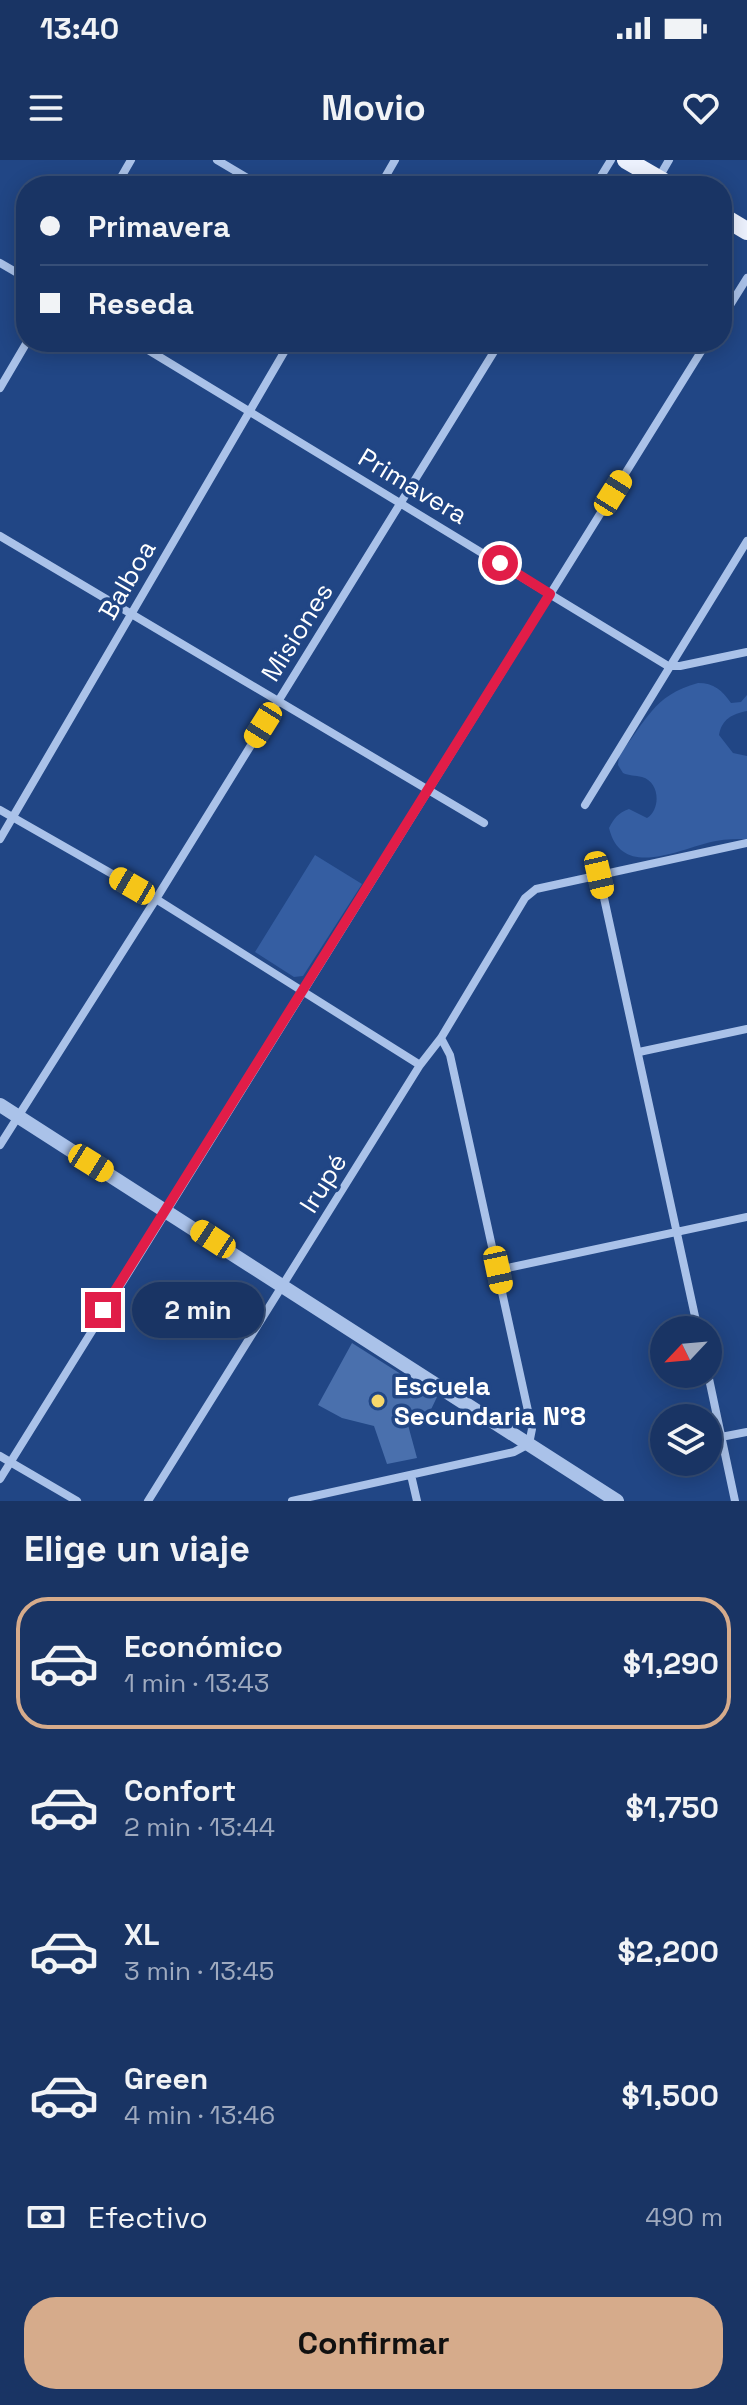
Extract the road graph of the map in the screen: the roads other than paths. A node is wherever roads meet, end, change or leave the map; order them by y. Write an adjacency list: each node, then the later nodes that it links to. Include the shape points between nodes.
1 (217, 160): 3 (street)
2 (626, 160): 4 (main road)
3 (244, 176)
4 (654, 176)
5 (747, 278): 6 (street)
6 (732, 302)
7 (21, 352): 12 (street)
8 (152, 352): 13 (street, Primavera)
9 (284, 352): 13 (street, Balboa)
10 (494, 352): 14 (street, Misiones)
11 (701, 352): 17 (street)
12 (0, 388)
13 (250, 411): 14 (street, Primavera); 18 (street, Balboa)
14 (402, 502): 17 (street, Primavera); 21 (street, Misiones)
15 (0, 536): 18 (street)
16 (747, 541): 20 (street)
17 (550, 594): 20 (street, Primavera); 22 (street)
18 (131, 613): 21 (street); 25 (street, Balboa)
19 (747, 652): 20 (street)
20 (668, 666): 23 (street)
21 (278, 700): 22 (street); 30 (street, Misiones)
22 (427, 789): 26 (street); 31 (street)
23 (585, 805)
24 (0, 810): 25 (street)
25 (13, 817): 27 (street, Balboa); 30 (street)
26 (484, 823)
27 (0, 839)
28 (747, 843): 29 (street)
29 (599, 875): 33 (street, Irupé, via 536,889 518,907); 34 (street)
30 (156, 899): 31 (street); 37 (street, Misiones)
31 (302, 991): 35 (street); 39 (street)
32 (747, 1029): 34 (street)
33 (441, 1038): 35 (street, Irupé); 42 (street, via 450,1055)
34 (639, 1052): 41 (street)
35 (420, 1065): 43 (street, Irupé)
36 (0, 1105): 37 (street)
37 (17, 1116): 38 (street, Misiones); 39 (street)
38 (0, 1145)
39 (165, 1209): 43 (street); 50 (street)
40 (747, 1217): 41 (street)
41 (677, 1231): 42 (street); 44 (street)
42 (498, 1270): 48 (street, via 532,1429)
43 (283, 1285): 48 (street); 54 (street, Irupé)
44 (695, 1316)
45 (747, 1432): 46 (street)
46 (722, 1437)
47 (722, 1442): 58 (street)
48 (529, 1444): 51 (street); 57 (street)
49 (0, 1456): 50 (street)
50 (10, 1462): 52 (street); 53 (street)
51 (411, 1475): 55 (street); 56 (street)
52 (0, 1479)
53 (77, 1501)
54 (148, 1501)
55 (292, 1501)
56 (417, 1501)
57 (617, 1501)
58 (735, 1501)

